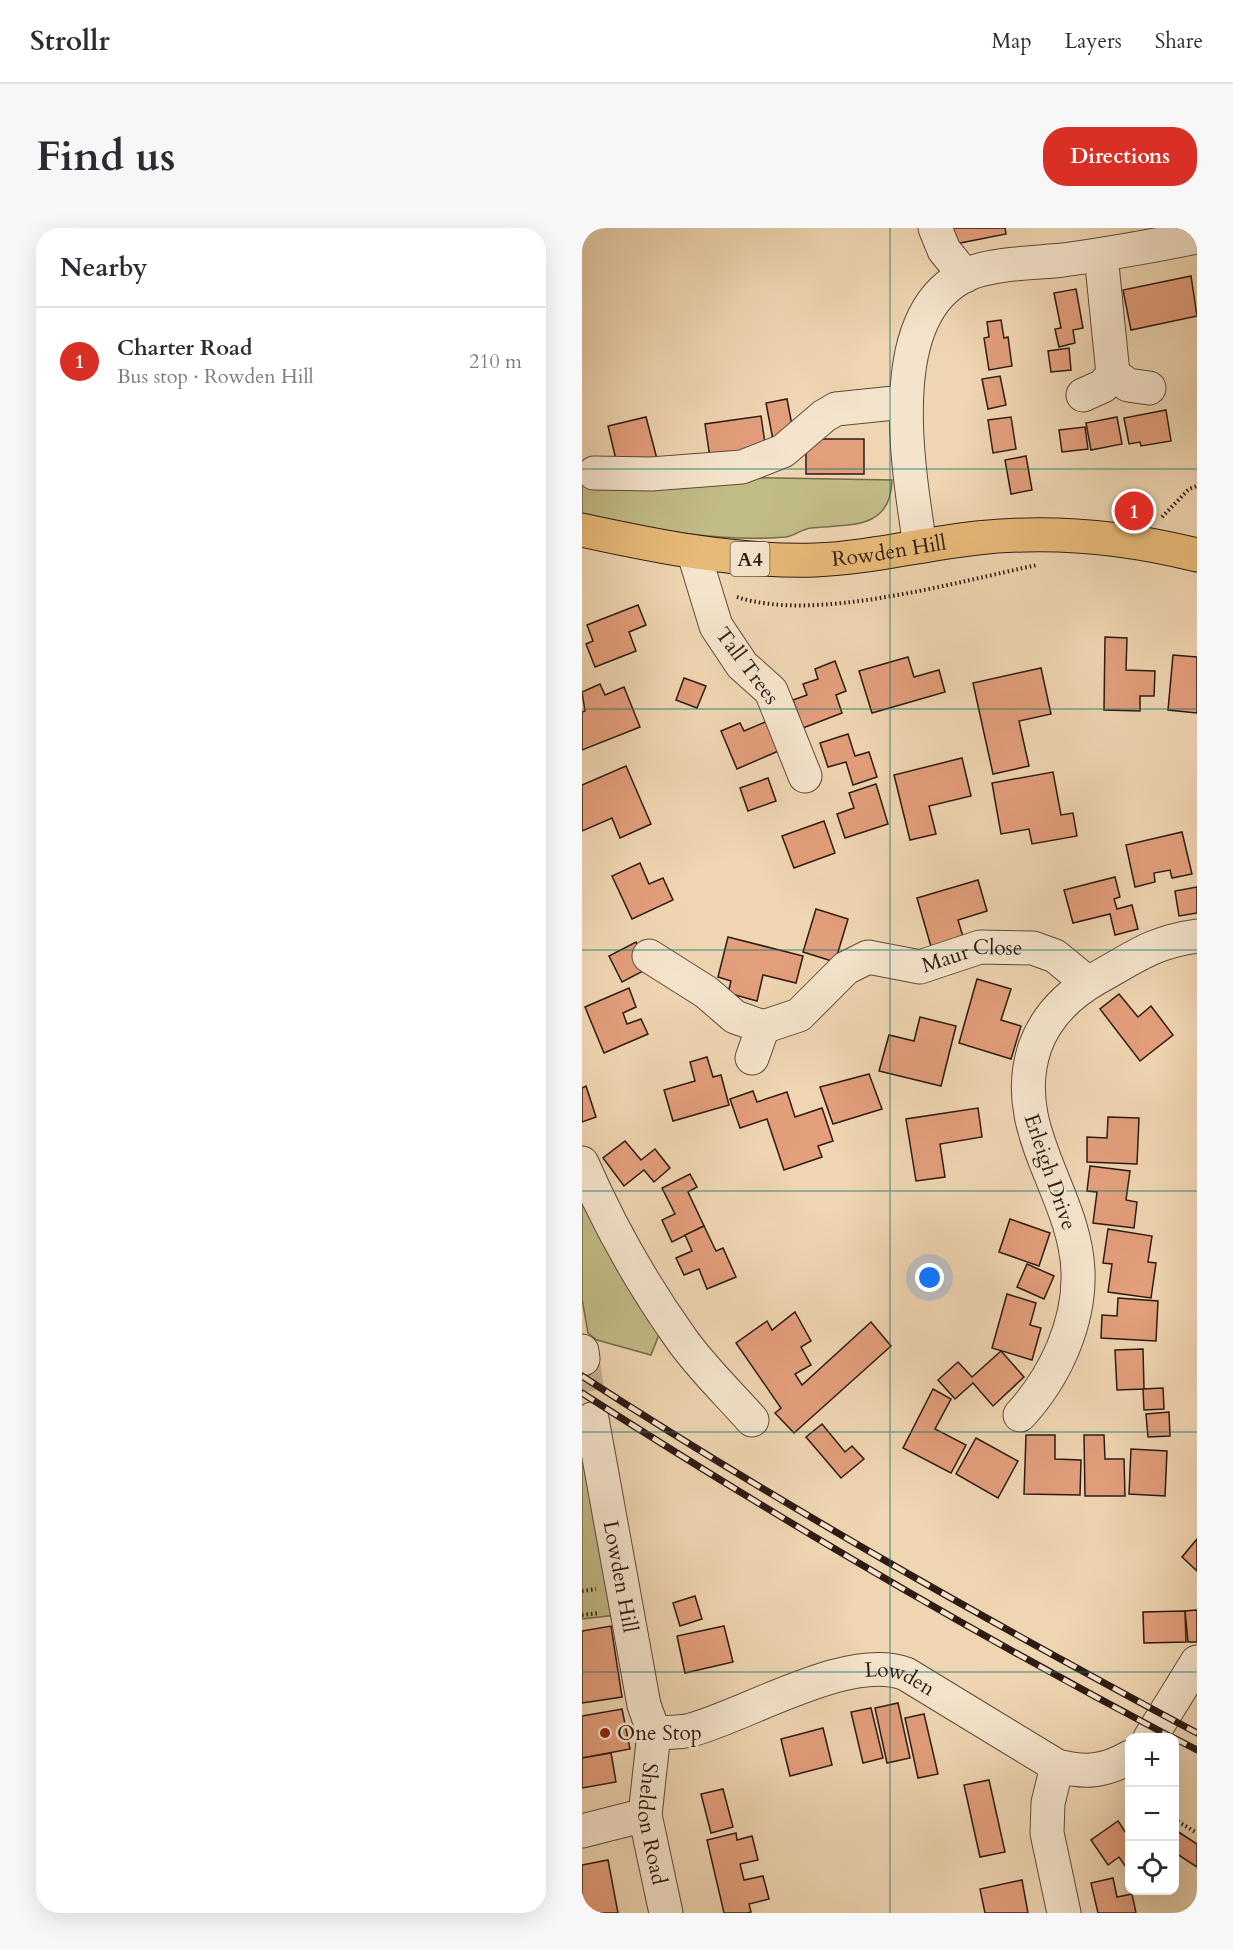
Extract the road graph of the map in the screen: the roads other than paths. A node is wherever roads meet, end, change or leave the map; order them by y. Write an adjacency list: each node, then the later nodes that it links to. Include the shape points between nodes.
1 (935, 228): 4 (street, via 944,250)
2 (1197, 237): 3 (street)
3 (1101, 255): 4 (street, via 984,269); 5 (street)
4 (965, 276): 8 (street, via 941,296 920,328 909,364)
5 (1113, 374): 6 (street, via 1128,385); 7 (street, via 1104,386)
6 (1149, 388)
7 (1083, 395)
8 (904, 402): 9 (street, via 836,409 783,451 742,467 651,474); 11 (street)
9 (594, 473)
10 (582, 530): 12 (main road, Rowden Hill / A4)
11 (920, 546): 12 (main road, Rowden Hill / A4, via 818,560); 13 (main road, Rowden Hill / A4, via 986,537 1091,536)
12 (694, 554): 14 (street, Tall Trees, via 716,626 742,665 771,691)
13 (1197, 555)
14 (806, 776)
15 (1197, 936): 17 (street, Erleigh Drive, via 1157,944)
16 (649, 956): 18 (street)
17 (1088, 983): 18 (street, Maur Close, via 1055,956 1021,946 980,946 920,967 868,957 846,968 799,1015); 21 (street, Erleigh Drive, via 1059,1007 1044,1026 1028,1072 1028,1113 1073,1239 1078,1286 1061,1352)
18 (749, 1022): 19 (street)
19 (752, 1058)
20 (582, 1163): 23 (street, via 603,1211 683,1342)
21 (1020, 1415)
22 (592, 1419): 25 (street, Lowden Hill, via 644,1706)
23 (752, 1420)
24 (1197, 1662): 26 (street)
25 (654, 1733): 28 (street, Lowden, via 690,1730 836,1676 884,1667 906,1674); 29 (street, Sheldon Road)
26 (1153, 1733)
27 (1125, 1759): 28 (street, Lowden, via 1094,1771)
28 (1057, 1766): 32 (street, via 1048,1803 1047,1833)
29 (645, 1815): 30 (street); 31 (street, Sheldon Road)
30 (582, 1831)
31 (666, 1913)
32 (1064, 1913)

